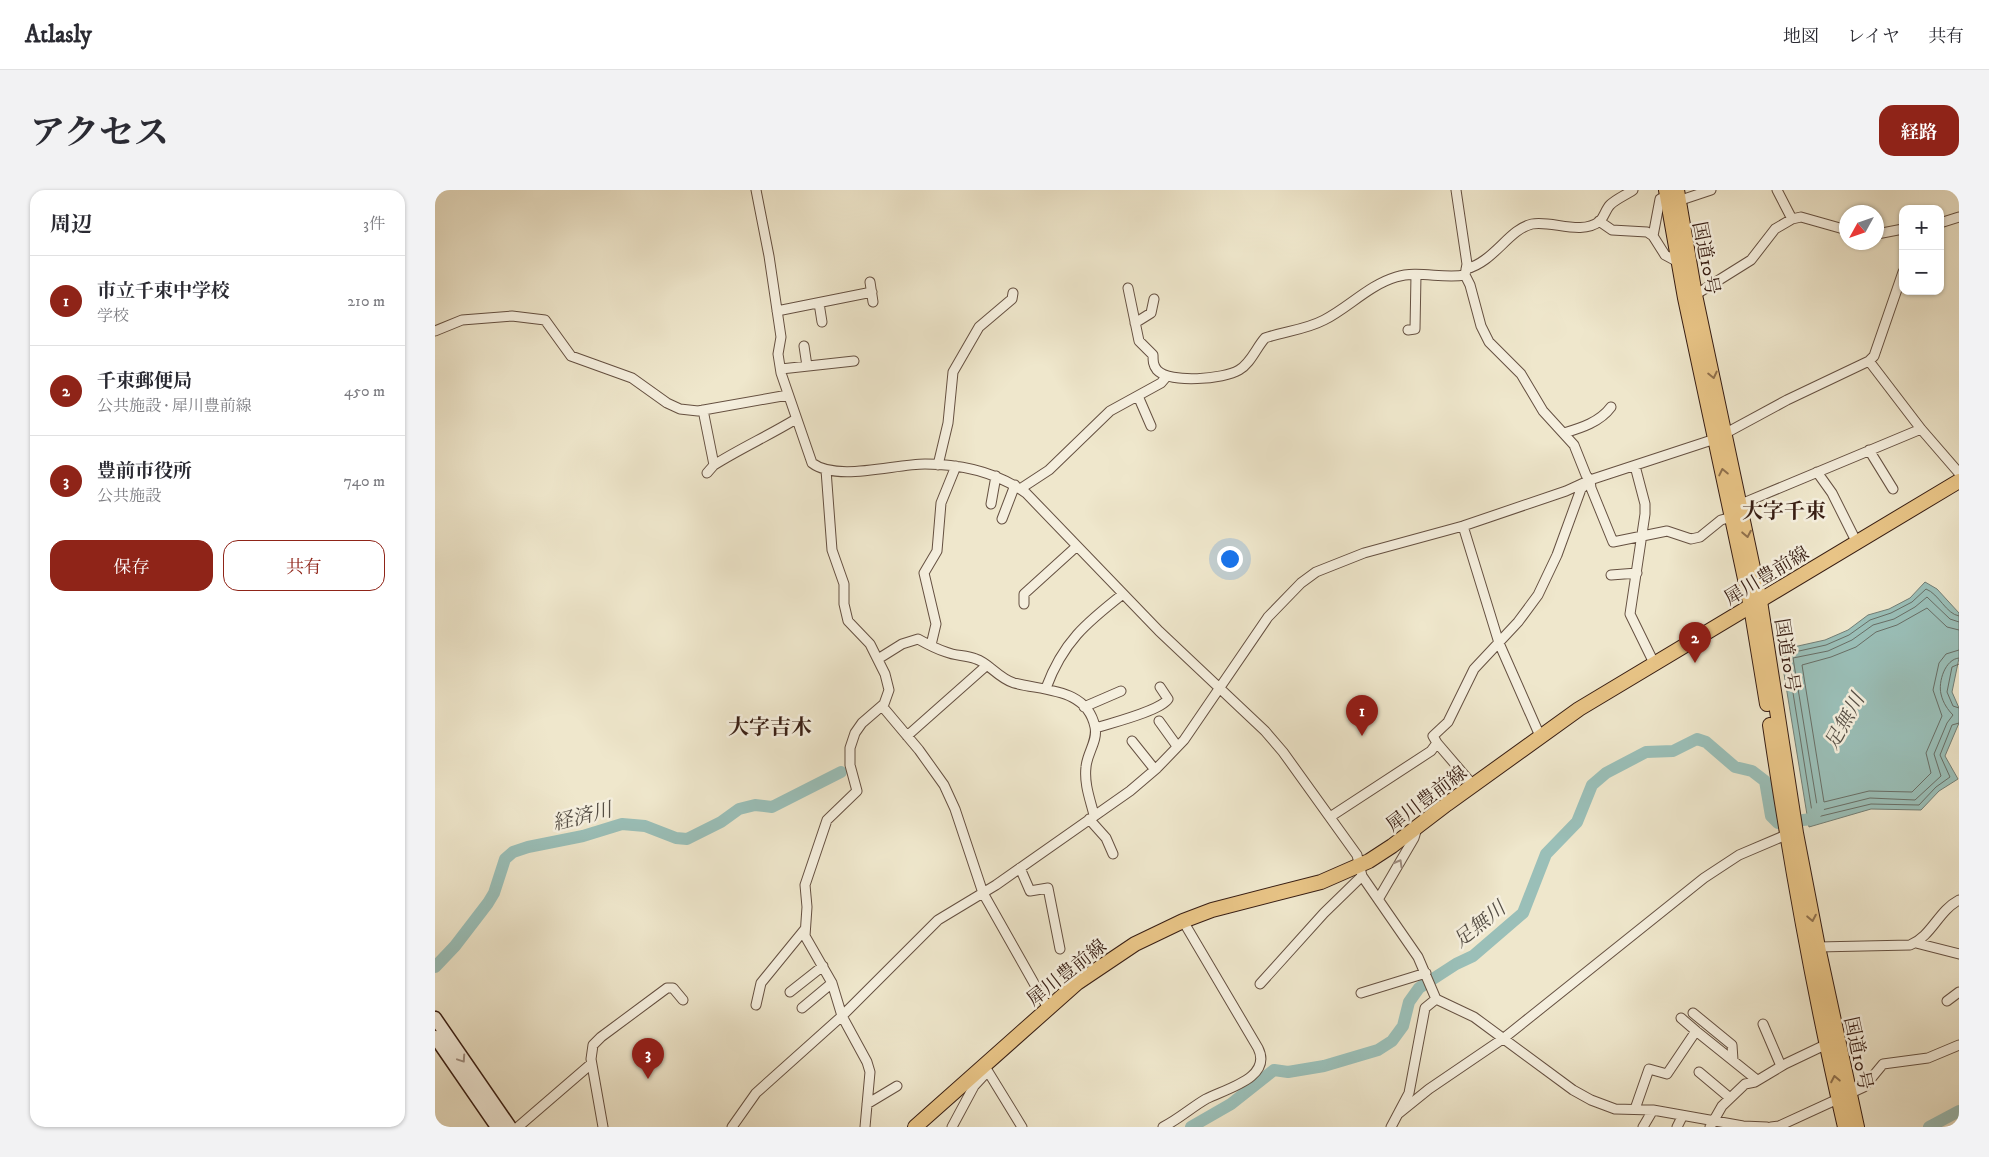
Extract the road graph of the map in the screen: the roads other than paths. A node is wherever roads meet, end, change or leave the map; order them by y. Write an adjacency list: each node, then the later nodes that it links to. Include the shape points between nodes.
1 (756, 190): 27 (street)
2 (1456, 190): 16 (street)
3 (1633, 190): 9 (street, via 1611,205)
4 (1711, 190): 6 (street)
5 (1777, 190): 8 (street)
6 (1672, 194): 14 (street, via 1660,199); 15 (main road, 国道10号); 23 (main road, 国道10号)
7 (1959, 217): 10 (street)
8 (1791, 219): 11 (street, via 1801,217); 23 (street, via 1775,229 1751,260)
9 (1599, 221): 14 (street, via 1612,230 1647,232); 16 (street, via 1586,226 1532,224 1488,259)
10 (1944, 222)
11 (1839, 228)
12 (1899, 230): 13 (street)
13 (1884, 233)
14 (1653, 236): 15 (street, via 1665,255)
15 (1678, 262): 46 (main road, 国道10号)
16 (1465, 272): 17 (street, via 1453,277); 45 (street, via 1489,342 1514,366 1543,411)
17 (1416, 275): 30 (street, via 1415,329); 37 (street, via 1397,276 1384,282 1323,321 1265,338 1240,370 1226,376)
18 (870, 282): 21 (street)
19 (1899, 283): 34 (street)
20 (1127, 288): 29 (street)
21 (871, 292): 25 (street); 26 (street)
22 (1013, 292): 49 (street, via 1012,299 979,328 953,372 948,423)
23 (1695, 295): 46 (main road, 国道10号, one-way to 46)
24 (1154, 299): 29 (street, via 1151,313)
25 (873, 302)
26 (819, 303): 27 (street); 28 (street)
27 (777, 311): 36 (street)
28 (822, 322)
29 (1135, 323): 37 (street, via 1139,342 1153,355 1157,370)
30 (1408, 330)
31 (435, 331): 41 (street, via 461,320 537,317 545,320 571,356 632,378 680,409)
32 (804, 346): 35 (street)
33 (854, 361): 35 (street)
34 (1869, 361): 44 (street); 46 (street)
35 (807, 366): 36 (street)
36 (781, 369): 38 (street)
37 (1167, 376): 39 (street)
38 (788, 395): 41 (street); 42 (street)
39 (1138, 396): 43 (street); 59 (street, via 1110,412 1049,470)
40 (1611, 407): 45 (street, via 1585,426)
41 (703, 410): 48 (street)
42 (796, 419): 48 (street); 52 (street, via 812,463 820,470)
43 (1151, 426)
44 (1921, 429): 47 (street); 55 (street)
45 (1564, 433): 57 (street, via 1574,445)
46 (1720, 436): 51 (street); 62 (main road, 国道10号); 63 (main road, 国道10号, one-way to 46)
47 (1869, 450): 53 (street); 60 (street)
48 (714, 465): 54 (street)
49 (938, 465): 50 (street); 52 (street)
50 (956, 466): 56 (street); 75 (street, via 941,503 937,551 924,573 935,624)
51 (1635, 466): 57 (street); 66 (street, via 1645,504)
52 (826, 470): 76 (street, via 832,550 844,584 848,621 870,644)
53 (1817, 472): 62 (street); 67 (street, via 1832,493)
54 (707, 473)
55 (1959, 473)
56 (996, 476): 59 (street); 61 (street)
57 (1590, 480): 65 (street); 66 (street, via 1613,542); 74 (street, via 1581,489 1557,556 1538,595)
58 (1959, 481): 67 (main road, 犀川豊前線)
59 (1017, 487): 64 (street); 68 (street)
60 (1893, 489)
61 (991, 504)
62 (1741, 504): 63 (street); 73 (main road, 国道10号, one-way to 73)
63 (1732, 517): 66 (street, via 1726,517 1707,533 1691,539 1667,532); 73 (main road, 国道10号)
64 (1002, 519)
65 (1463, 526): 74 (street); 81 (street, via 1364,553 1316,572 1268,617)
66 (1643, 538): 69 (street)
67 (1857, 542): 73 (main road, 犀川豊前線)
68 (1077, 546): 71 (street); 72 (street, via 1024,594)
69 (1637, 573): 70 (street); 77 (street, via 1630,614)
70 (1611, 575)
71 (1123, 594): 80 (street, via 1075,634 1059,658); 81 (street)
72 (1024, 604)
73 (1756, 604): 77 (main road, 犀川豊前線); 97 (main road, 国道10号); 107 (main road, 国道10号, one-way to 107)
74 (1499, 643): 88 (street); 90 (street, via 1474,668 1448,722 1433,736)
75 (931, 645): 76 (street, via 918,639); 78 (street, via 947,653 978,659)
76 (878, 659): 83 (street, via 889,690)
77 (1654, 663): 88 (main road, 犀川豊前線)
78 (986, 666): 80 (street, via 1013,682); 87 (street)
79 (1160, 687): 86 (street, via 1168,699 1165,703)
80 (1046, 688): 84 (street, via 1072,696)
81 (1218, 688): 91 (street); 95 (street, via 1271,738)
82 (1121, 691): 84 (street)
83 (882, 706): 87 (street); 105 (street, via 855,733 850,748 850,765 857,791 827,820 805,886)
84 (1084, 706): 86 (street)
85 (1159, 721): 91 (street)
86 (1096, 728): 94 (street, via 1085,766)
87 (907, 736): 101 (street, via 944,785)
88 (1540, 736): 93 (main road, 犀川豊前線)
89 (1132, 741): 92 (street, via 1151,766)
90 (1437, 743): 93 (street); 95 (street, via 1431,751)
91 (1177, 746): 92 (street)
92 (1157, 768): 94 (street)
93 (1473, 785): 96 (main road, 犀川豊前線)
94 (1092, 817): 98 (street); 99 (street)
95 (1330, 817): 100 (street, via 1357,855)
96 (1417, 828): 100 (main road, 犀川豊前線); 102 (street, one-way to 96)
97 (1786, 836): 130 (street, via 1739,855 1704,878); 131 (main road, 国道10号)
98 (1113, 854)
99 (1020, 868): 101 (street); 108 (street, via 1030,891 1048,888)
100 (1362, 870): 102 (street); 104 (main road, 犀川豊前線, via 1212,910); 113 (street)
101 (983, 893): 122 (street); 124 (street, via 938,920)
102 (1379, 898): 111 (street)
103 (1959, 900): 106 (street, via 1947,907 1922,940)
104 (1183, 921): 122 (main road, 犀川豊前線, via 1113,957); 148 (street, via 1258,1048 1261,1061 1257,1071 1247,1079 1207,1098)
105 (805, 929): 110 (street, via 805,936); 120 (street, via 761,983)
106 (1916, 943): 107 (street, via 1910,946); 109 (street)
107 (1818, 947): 141 (main road, 国道10号)
108 (1060, 949)
109 (1959, 954)
110 (823, 966): 112 (street); 114 (street)
111 (1426, 973): 116 (street); 117 (street)
112 (833, 983): 121 (street); 124 (street)
113 (1260, 984)
114 (790, 992)
115 (1959, 992): 119 (street)
116 (1361, 993)
117 (1436, 999): 130 (street, via 1474,1017); 145 (street, via 1425,1008 1421,1019 1409,1092)
118 (683, 1000): 134 (street, via 672,987 663,991 597,1040 591,1051)
119 (1947, 1001)
120 (757, 1005)
121 (802, 1008)
122 (1048, 1008): 136 (main road, 犀川豊前線)
123 (1693, 1012): 133 (street, via 1732,1045)
124 (843, 1016): 142 (street, via 870,1072); 154 (street, via 756,1093)
125 (435, 1018): 151 (main road, one-way to 151)
126 (1681, 1018): 128 (street)
127 (1763, 1024): 135 (street)
128 (1695, 1031): 133 (street); 143 (street, via 1667,1074 1649,1068)
129 (435, 1037): 150 (main road)
130 (1504, 1038): 143 (street, via 1591,1100 1615,1109); 145 (street)
131 (1827, 1044): 135 (street); 141 (main road, 国道10号, one-way to 131)
132 (1959, 1045): 141 (street, via 1928,1058 1883,1064 1864,1087)
133 (1733, 1060): 138 (street)
134 (591, 1064): 152 (street); 153 (street)
135 (1781, 1066): 138 (street)
136 (985, 1068): 156 (main road, 犀川豊前線); 157 (street); 158 (street)
137 (1699, 1072): 140 (street)
138 (1757, 1080): 140 (street, via 1745,1084)
139 (897, 1086): 142 (street)
140 (1730, 1098): 147 (street)
141 (1844, 1098): 163 (street, via 1779,1126); 164 (main road, 国道10号); 165 (main road, 国道10号)
142 (867, 1104): 155 (street)
143 (1635, 1109): 144 (street)
144 (1653, 1110): 146 (street); 161 (street)
145 (1398, 1114): 160 (street)
146 (1682, 1117): 147 (street); 162 (street)
147 (1712, 1124): 149 (street)
148 (1173, 1125): 159 (street)
149 (1743, 1126): 163 (street)
150 (495, 1127)
151 (510, 1127)
152 (518, 1127)
153 (603, 1127)
154 (732, 1127)
155 (865, 1127)
156 (915, 1127)
157 (952, 1127)
158 (1022, 1127)
159 (1163, 1127)
160 (1391, 1127)
161 (1643, 1127)
162 (1677, 1127)
163 (1769, 1127)
164 (1845, 1127)
165 (1857, 1127)

